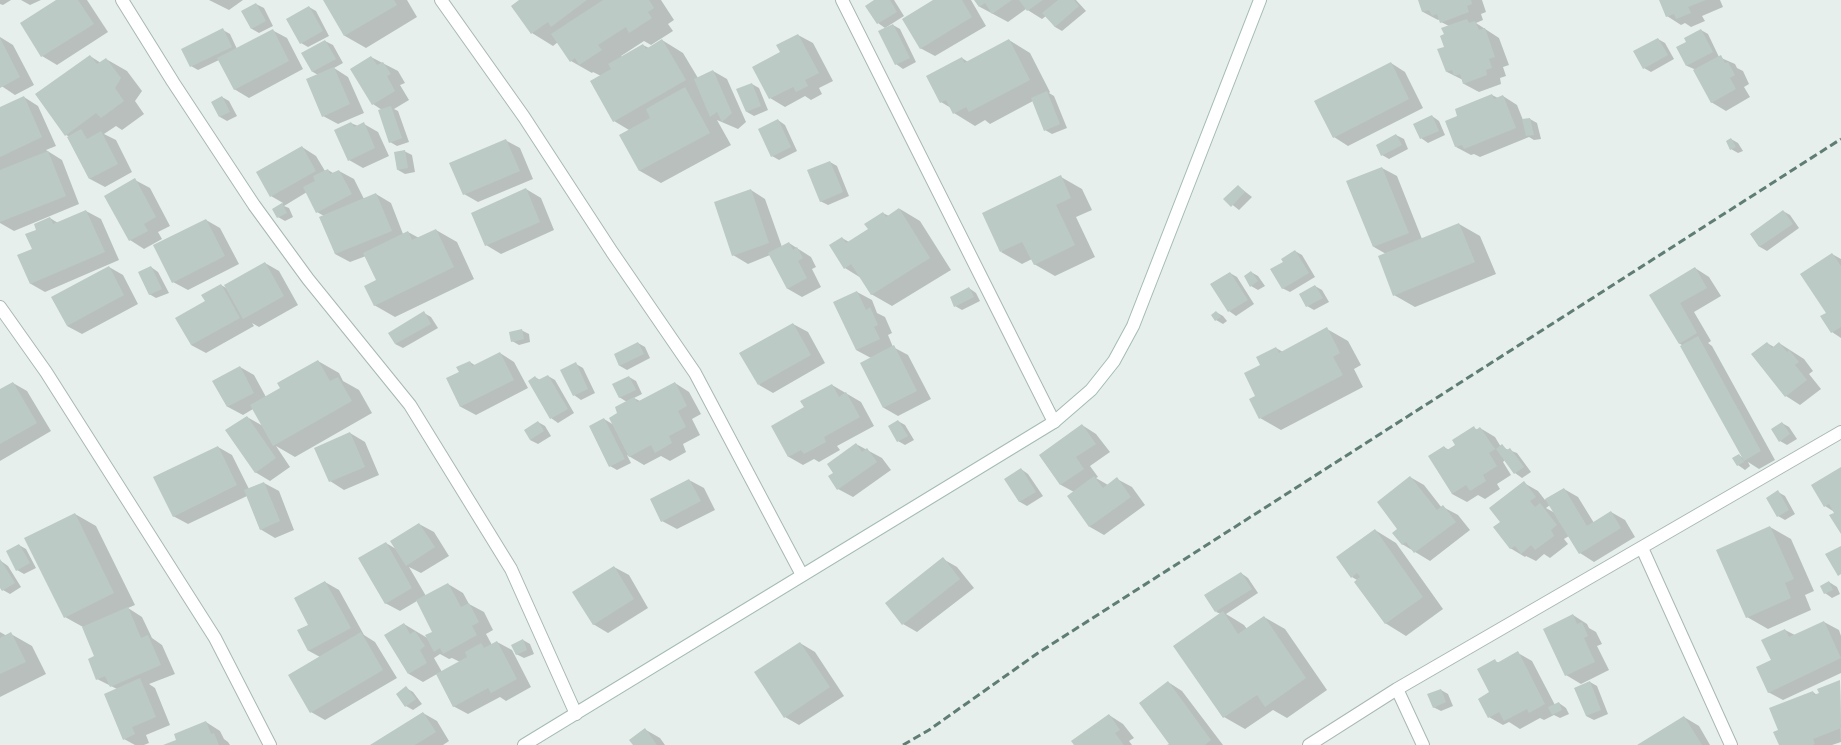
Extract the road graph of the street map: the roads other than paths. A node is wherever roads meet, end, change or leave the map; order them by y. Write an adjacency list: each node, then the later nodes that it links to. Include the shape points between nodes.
1 (122, 0): 11 (street, via 259,212 308,279 410,405 511,569)
2 (441, 0): 9 (street, via 524,117 695,373)
3 (842, 0): 6 (street)
4 (1260, 0): 6 (street, via 1133,326 1114,361 1091,390)
5 (0, 307): 12 (street, via 46,372 214,638)
6 (1054, 422): 9 (street)
7 (1841, 432): 8 (street)
8 (1642, 548): 10 (street); 16 (street)
9 (802, 575): 11 (street)
10 (1397, 689): 14 (street); 15 (street)
11 (576, 714): 13 (street)
12 (270, 745)
13 (524, 745)
14 (1309, 745)
15 (1422, 745)
16 (1731, 745)

